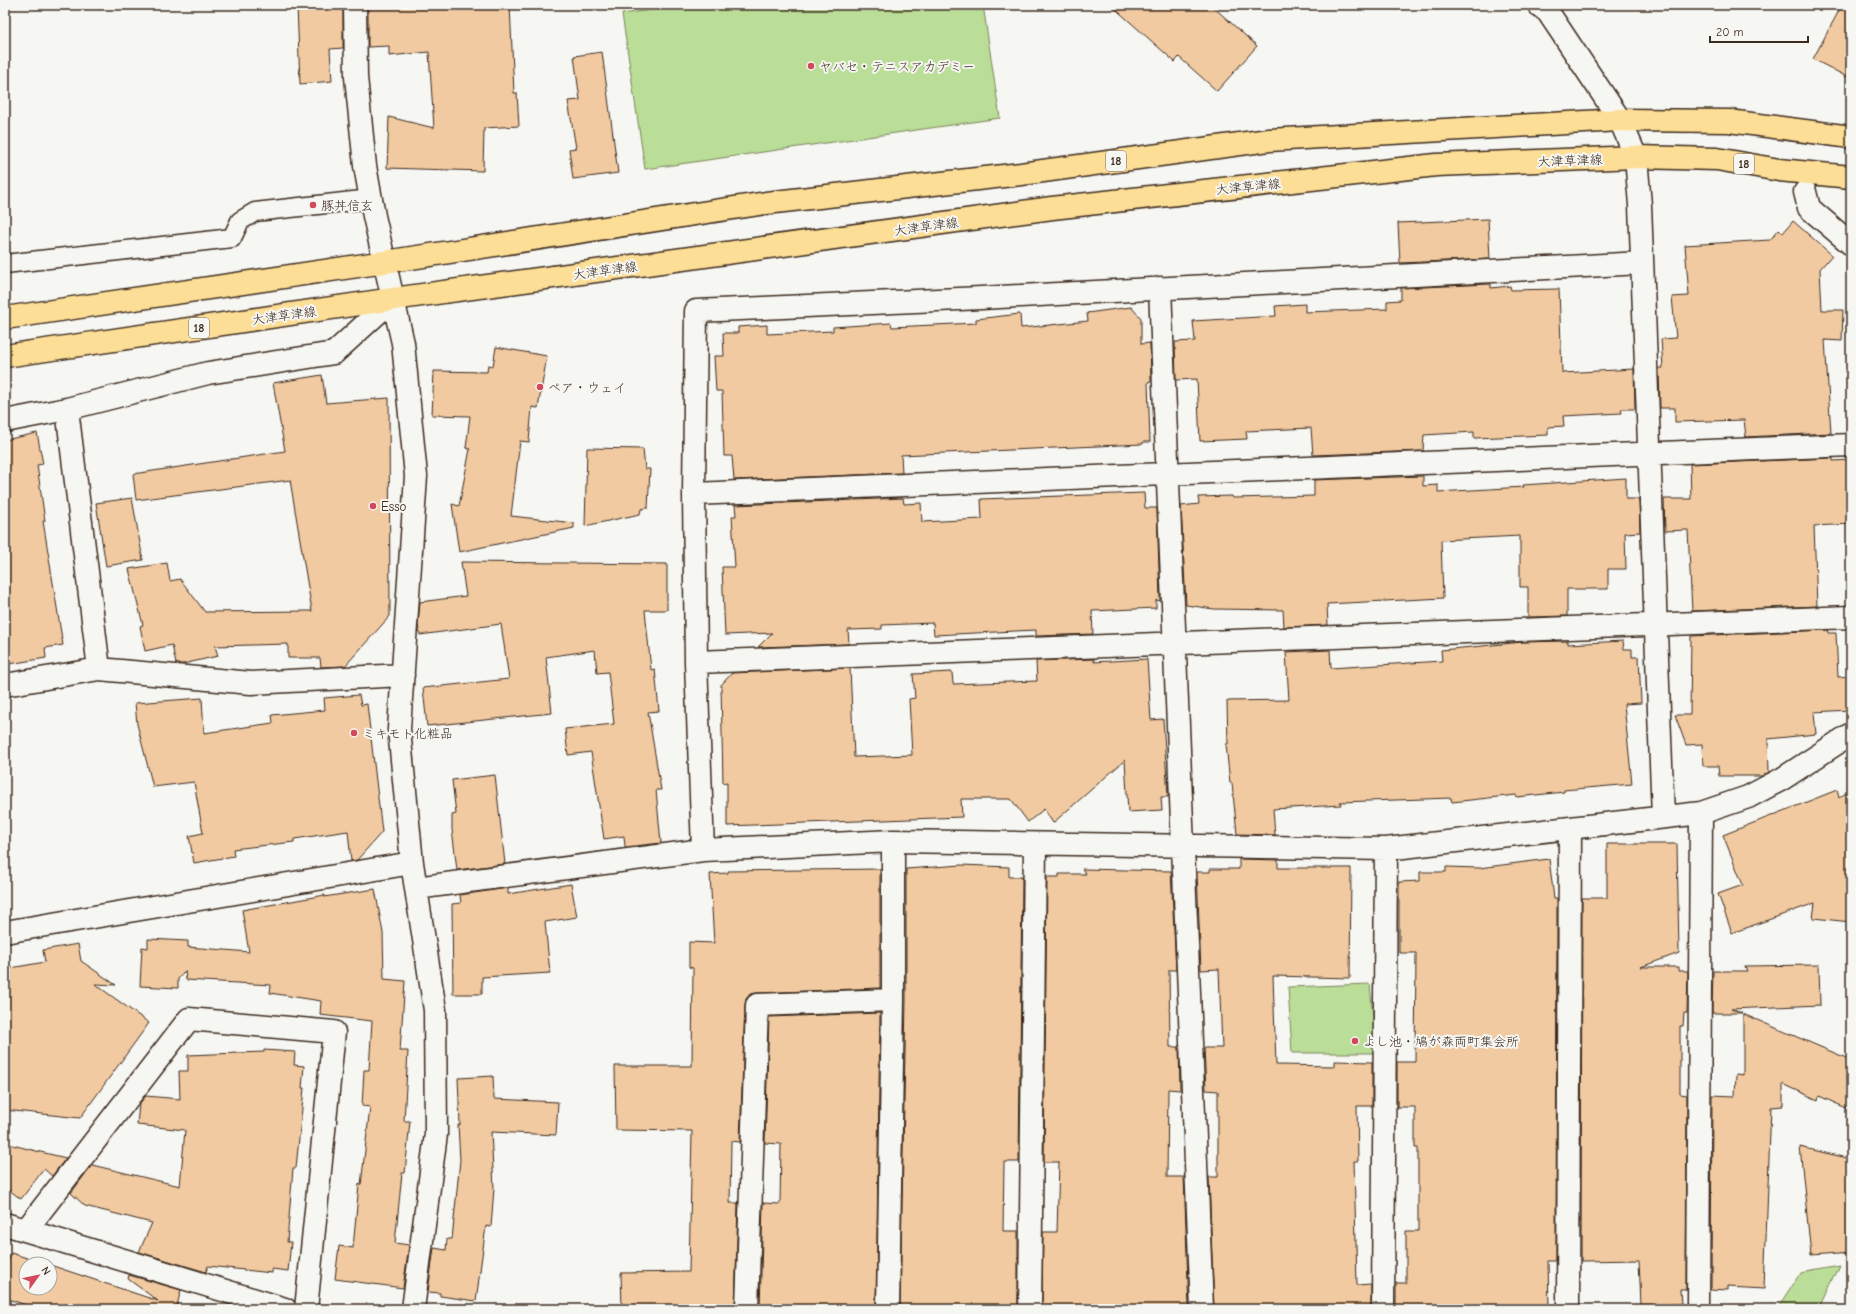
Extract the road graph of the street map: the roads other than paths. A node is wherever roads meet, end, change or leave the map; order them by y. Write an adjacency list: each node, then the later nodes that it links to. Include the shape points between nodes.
1 (355, 5): 8 (street, via 356,77)
2 (1539, 5): 3 (street, via 1548,12)
3 (1620, 120): 4 (main road, 18, via 1729,121); 5 (street); 10 (main road, 18, via 1269,140 1021,174 766,203)
4 (1851, 137)
5 (1636, 157): 6 (main road, 大津草津線 / 18, via 1717,159 1779,170); 11 (street); 14 (main road, 大津草津線 / 18, via 1436,165 1060,207)
6 (1851, 177)
7 (1805, 192): 9 (street, via 1809,208)
8 (371, 199): 10 (street); 12 (lane, via 255,212 240,221 232,238)
9 (1851, 244)
10 (385, 262): 14 (street); 15 (main road, 18)
11 (1642, 263): 13 (street); 20 (street)
12 (5, 264)
13 (1160, 288): 21 (street); 22 (street, via 696,311)
14 (393, 299): 16 (main road, 大津草津線 / 18); 17 (street, via 334,353 208,373); 28 (street, via 403,343 416,476)
15 (5, 318)
16 (5, 356)
17 (67, 409): 18 (street); 27 (street)
18 (5, 421)
19 (1851, 445): 20 (street)
20 (1650, 453): 21 (street); 24 (street)
21 (1167, 474): 22 (street); 25 (street)
22 (694, 494): 26 (street)
23 (1851, 617): 24 (street)
24 (1656, 625): 25 (street); 32 (street)
25 (1174, 643): 26 (street); 36 (street)
26 (696, 662): 38 (street)
27 (99, 669): 28 (street, via 251,684); 29 (street)
28 (403, 675): 39 (street, via 399,729)
29 (5, 685)
30 (1851, 734): 31 (street, via 1782,779 1748,797)
31 (1701, 813): 32 (street); 54 (street)
32 (1663, 817): 33 (street)
33 (1570, 829): 37 (street); 53 (street)
34 (893, 841): 35 (street); 38 (street); 42 (street)
35 (1035, 844): 36 (street); 50 (street)
36 (1183, 846): 37 (street); 51 (street)
37 (1386, 849): 52 (street)
38 (703, 850): 40 (street)
39 (412, 863): 40 (street); 41 (street)
40 (416, 888): 47 (street, via 435,1010 436,1134)
41 (5, 932)
42 (893, 1000): 48 (street, via 757,1005); 49 (street)
43 (5, 1224): 44 (street)
44 (26, 1230): 45 (street); 46 (street, via 189,1019 334,1032)
45 (285, 1309)
46 (306, 1309)
47 (413, 1309)
48 (747, 1309)
49 (888, 1309)
50 (1030, 1309)
51 (1202, 1309)
52 (1384, 1309)
53 (1568, 1309)
54 (1698, 1309)

